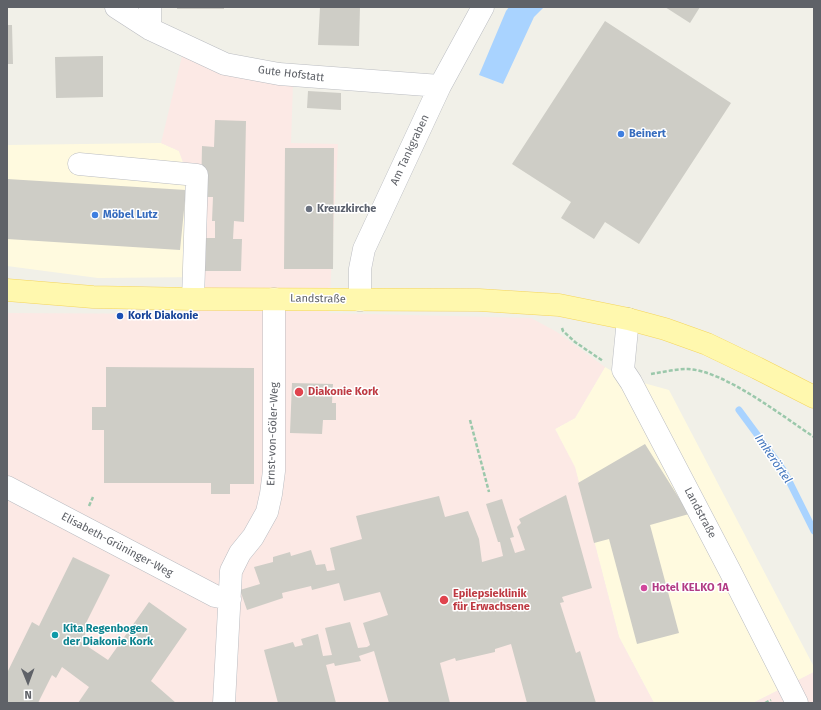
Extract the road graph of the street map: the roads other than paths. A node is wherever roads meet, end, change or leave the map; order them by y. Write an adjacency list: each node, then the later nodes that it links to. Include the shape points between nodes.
1 (116, 7): 4 (street, Gute Hofstatt)
2 (150, 7): 4 (street)
3 (483, 7): 5 (street, Am Tankgraben)
4 (150, 29): 5 (street, Gute Hofstatt, via 225,64 279,74)
5 (440, 86): 10 (street, Am Tankgraben, via 364,249 360,269)
6 (79, 164): 8 (street, via 197,176)
7 (7, 290): 8 (main road, Landstraße, via 93,297)
8 (193, 299): 9 (main road, Landstraße)
9 (274, 299): 10 (main road, Landstraße); 14 (street, Ernst-von-Göler-Weg, via 274,471 271,494 267,512 253,538 240,553 232,571)
10 (360, 300): 11 (main road, Landstraße, via 479,300 560,305)
11 (628, 318): 12 (main road, Landstraße, via 707,344); 16 (street, Landstraße, via 619,369 631,382)
12 (814, 397)
13 (7, 487): 14 (street, Elisabeth-Grüninger-Weg, via 215,596)
14 (230, 599): 15 (street, Ernst-von-Göler-Weg)
15 (224, 703)
16 (797, 703)

